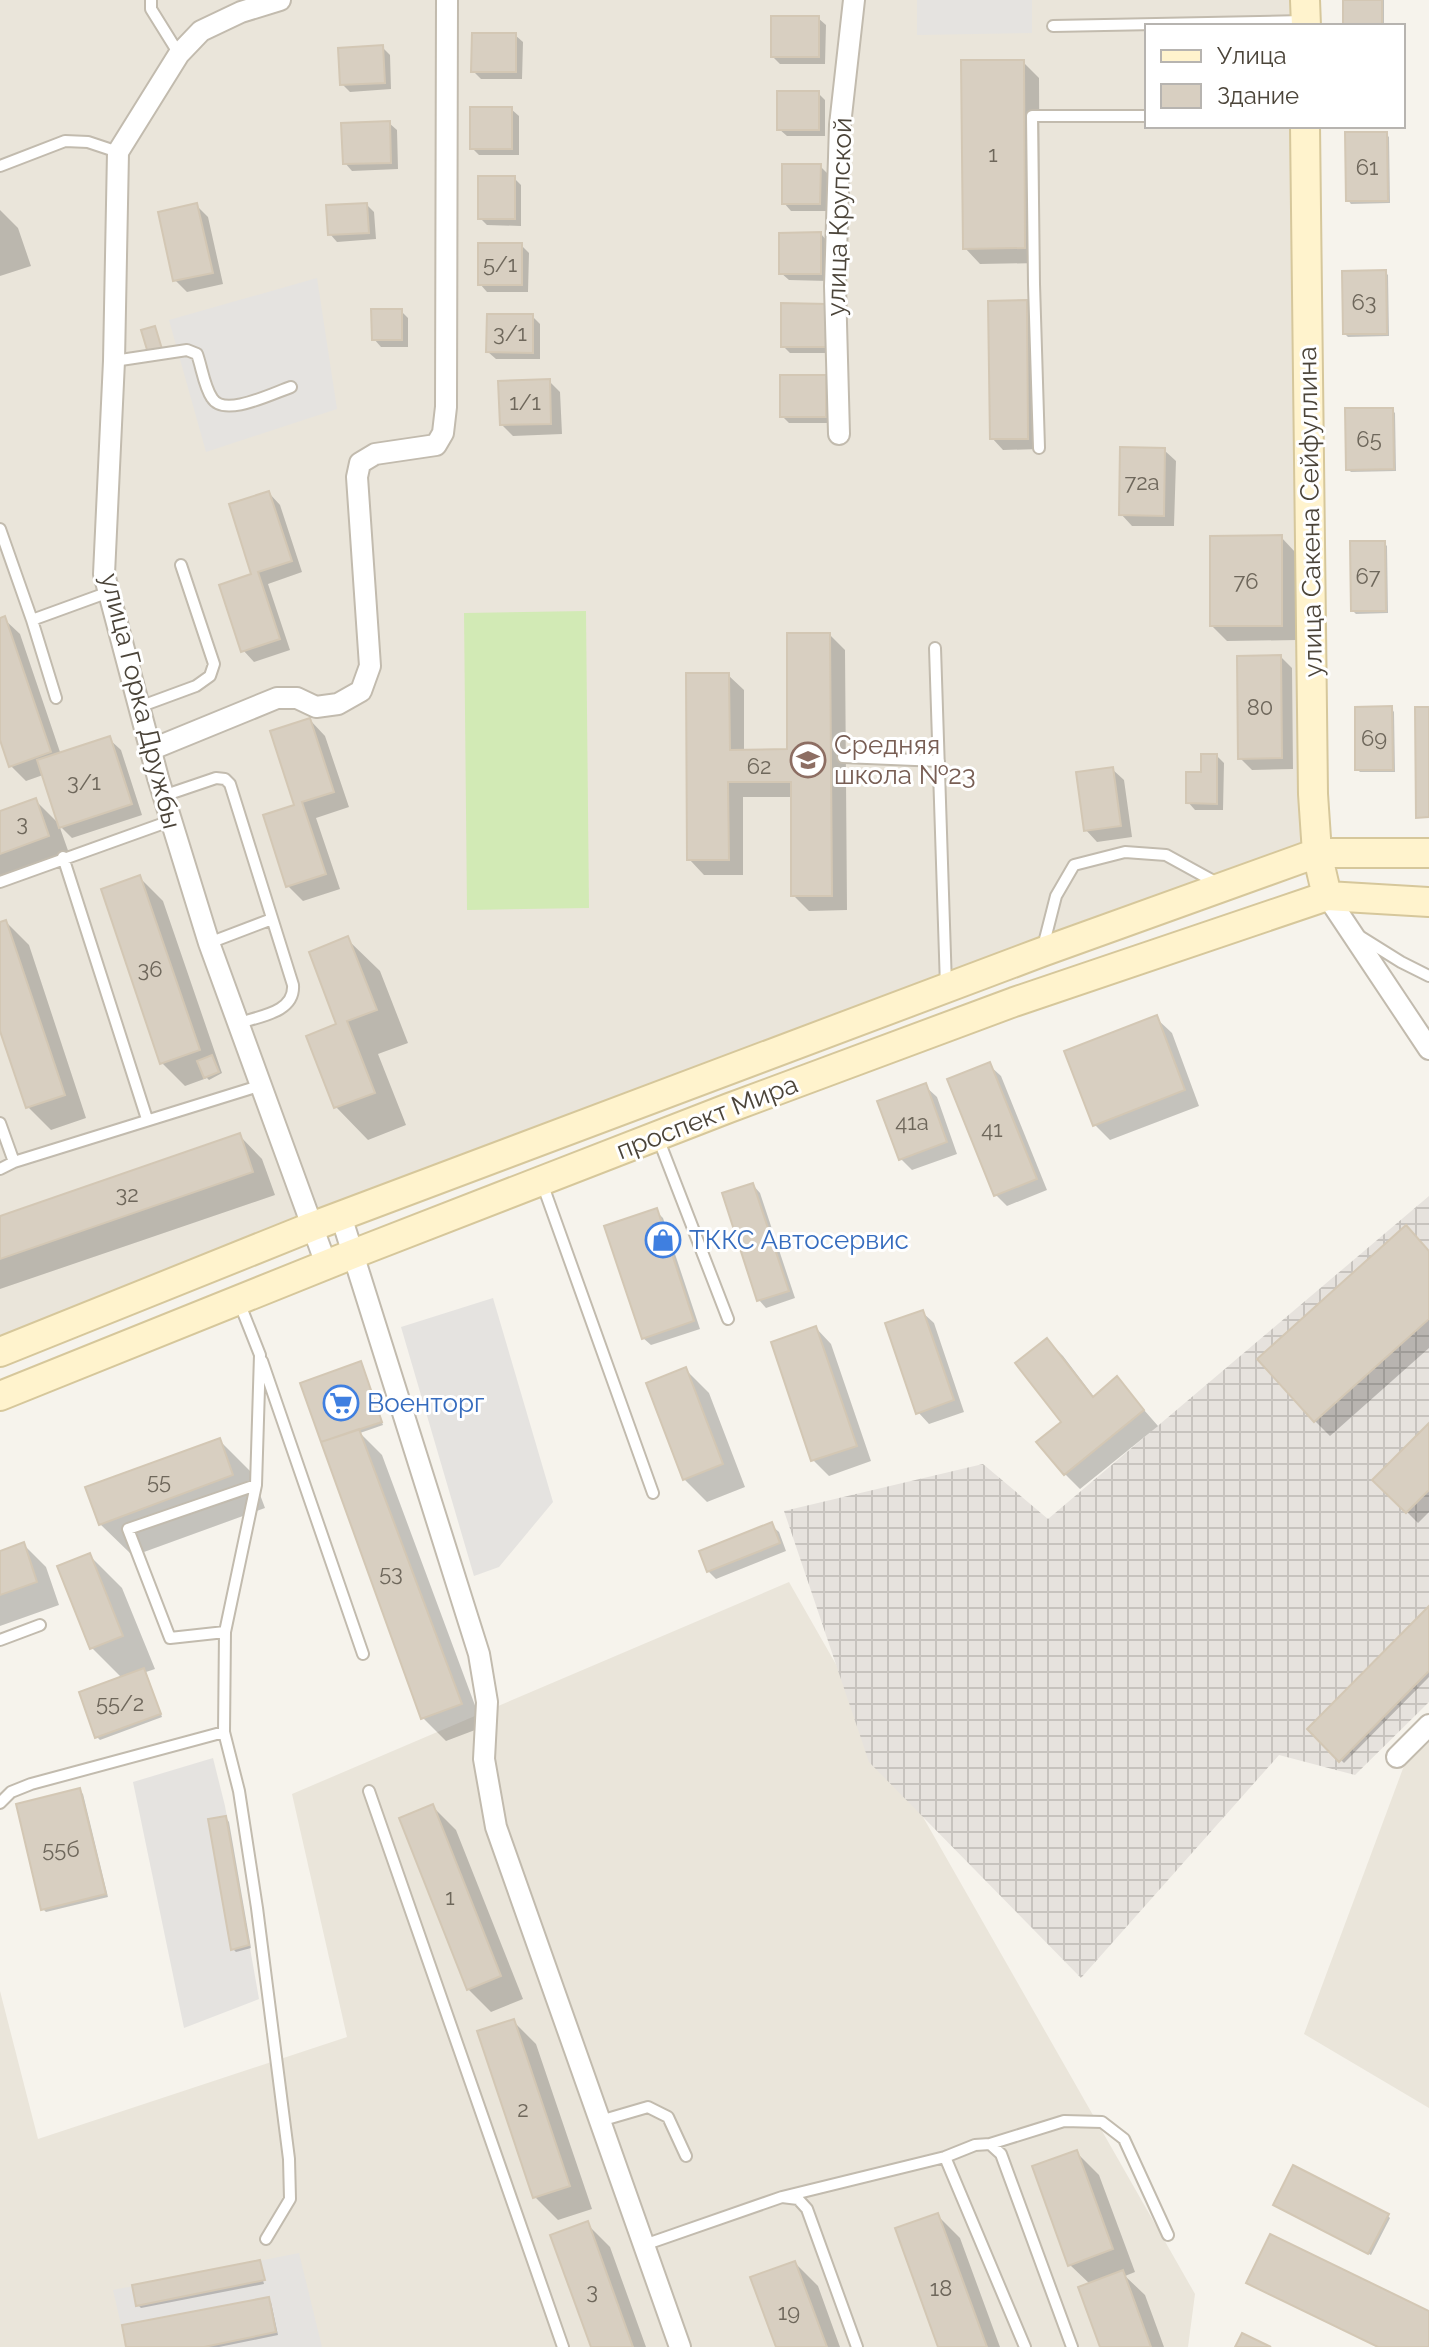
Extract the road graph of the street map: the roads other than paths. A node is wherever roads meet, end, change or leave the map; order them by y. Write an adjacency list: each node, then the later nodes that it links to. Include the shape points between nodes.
1 (151, 0): 7 (lane, via 151,9)
2 (280, 0): 7 (street, via 201,31)
3 (447, 0): 23 (street, via 443,433 436,445 375,454 360,463 370,666 361,691 338,704 316,707 297,698 277,698)
4 (854, 0): 14 (street, улица Крупской, via 840,125 835,286)
5 (1306, 16): 6 (lane)
6 (1053, 26)
7 (179, 54): 10 (street)
8 (1145, 116): 15 (lane, via 1032,116)
9 (1305, 128): 28 (main road, улица Сакена Сейфуллина)
10 (118, 152): 11 (lane, via 65,141); 12 (street, улица Горка Дружбы)
11 (0, 166)
12 (114, 361): 13 (lane, via 187,350 197,354 212,399 219,405 233,407); 18 (street, улица Горка Дружбы, via 104,574)
13 (291, 387)
14 (839, 434)
15 (1039, 448)
16 (0, 529): 19 (lane)
17 (181, 565): 22 (lane, via 214,664 210,676 196,686)
18 (109, 592): 19 (lane); 22 (street, улица Горка Дружбы)
19 (32, 620): 21 (lane)
20 (935, 648): 25 (lane)
21 (56, 698)
22 (139, 707): 23 (street, улица Горка Дружбы)
23 (150, 750): 26 (street, улица Горка Дружбы)
24 (843, 757): 25 (lane)
25 (939, 761): 40 (lane)
26 (163, 796): 27 (street, улица Горка Дружбы); 35 (lane, via 216,778 230,784)
27 (170, 821): 30 (lane); 37 (street, улица Горка Дружбы)
28 (1317, 853): 29 (main road, проспект Мира); 32 (main road, проспект Мира); 33 (main road, улица Сакена Сейфуллина)
29 (1429, 853)
30 (63, 857): 31 (lane); 44 (lane)
31 (0, 882)
32 (1226, 888): 38 (main road, проспект Мира); 38 (lane, via 1166,855 1125,852 1074,865 1056,896)
33 (1327, 896): 34 (main road, проспект Мира); 36 (street); 46 (main road, проспект Мира, via 1014,1002)
34 (1429, 902)
35 (272, 919): 37 (lane); 41 (lane, via 294,997 287,1006)
36 (1348, 929): 39 (lane); 42 (street)
37 (209, 943): 41 (street, улица Горка Дружбы)
38 (1042, 952): 40 (main road, проспект Мира)
39 (1429, 976)
40 (946, 988): 50 (main road, проспект Мира)
41 (239, 1023): 43 (street, улица Горка Дружбы)
42 (1429, 1049)
43 (262, 1085): 44 (lane); 51 (street, улица Горка Дружбы)
44 (147, 1119): 47 (lane)
45 (0, 1123): 47 (lane)
46 (658, 1136): 49 (main road, проспект Мира); 55 (lane)
47 (14, 1162): 48 (lane)
48 (0, 1169)
49 (541, 1181): 52 (main road, проспект Мира); 60 (lane)
50 (341, 1216): 51 (main road, проспект Мира); 52 (street)
51 (311, 1227): 53 (street, улица Горка Дружбы); 56 (main road, проспект Мира)
52 (353, 1254): 53 (main road, проспект Мира); 70 (street, via 479,1654 487,1702 484,1759 496,1827)
53 (326, 1264): 54 (main road, проспект Мира)
54 (238, 1300): 57 (lane); 58 (main road, проспект Мира)
55 (728, 1319)
56 (0, 1352)
57 (260, 1355): 59 (lane); 64 (lane)
58 (0, 1396)
59 (256, 1485): 62 (lane); 62 (lane, via 128,1529 170,1638)
60 (653, 1493)
61 (40, 1625): 63 (lane)
62 (225, 1632): 66 (lane)
63 (0, 1640)
64 (363, 1654)
65 (1429, 1725): 67 (street)
66 (224, 1732): 69 (lane, via 31,1784); 76 (lane, via 255,1893 289,2159 290,2199)
67 (1397, 1757)
68 (369, 1791): 78 (lane)
69 (0, 1803)
70 (600, 2121): 72 (lane, via 648,2107 668,2117); 77 (street)
71 (990, 2144): 73 (lane); 75 (lane, via 1064,2121 1102,2122 1124,2139); 82 (lane, via 1001,2154)
72 (686, 2156)
73 (945, 2157): 74 (lane); 81 (lane)
74 (782, 2197): 77 (lane); 80 (lane, via 798,2199 807,2209)
75 (1168, 2235)
76 (266, 2239)
77 (644, 2245): 79 (street)
78 (563, 2347)
79 (680, 2347)
80 (857, 2347)
81 (1025, 2347)
82 (1072, 2347)

